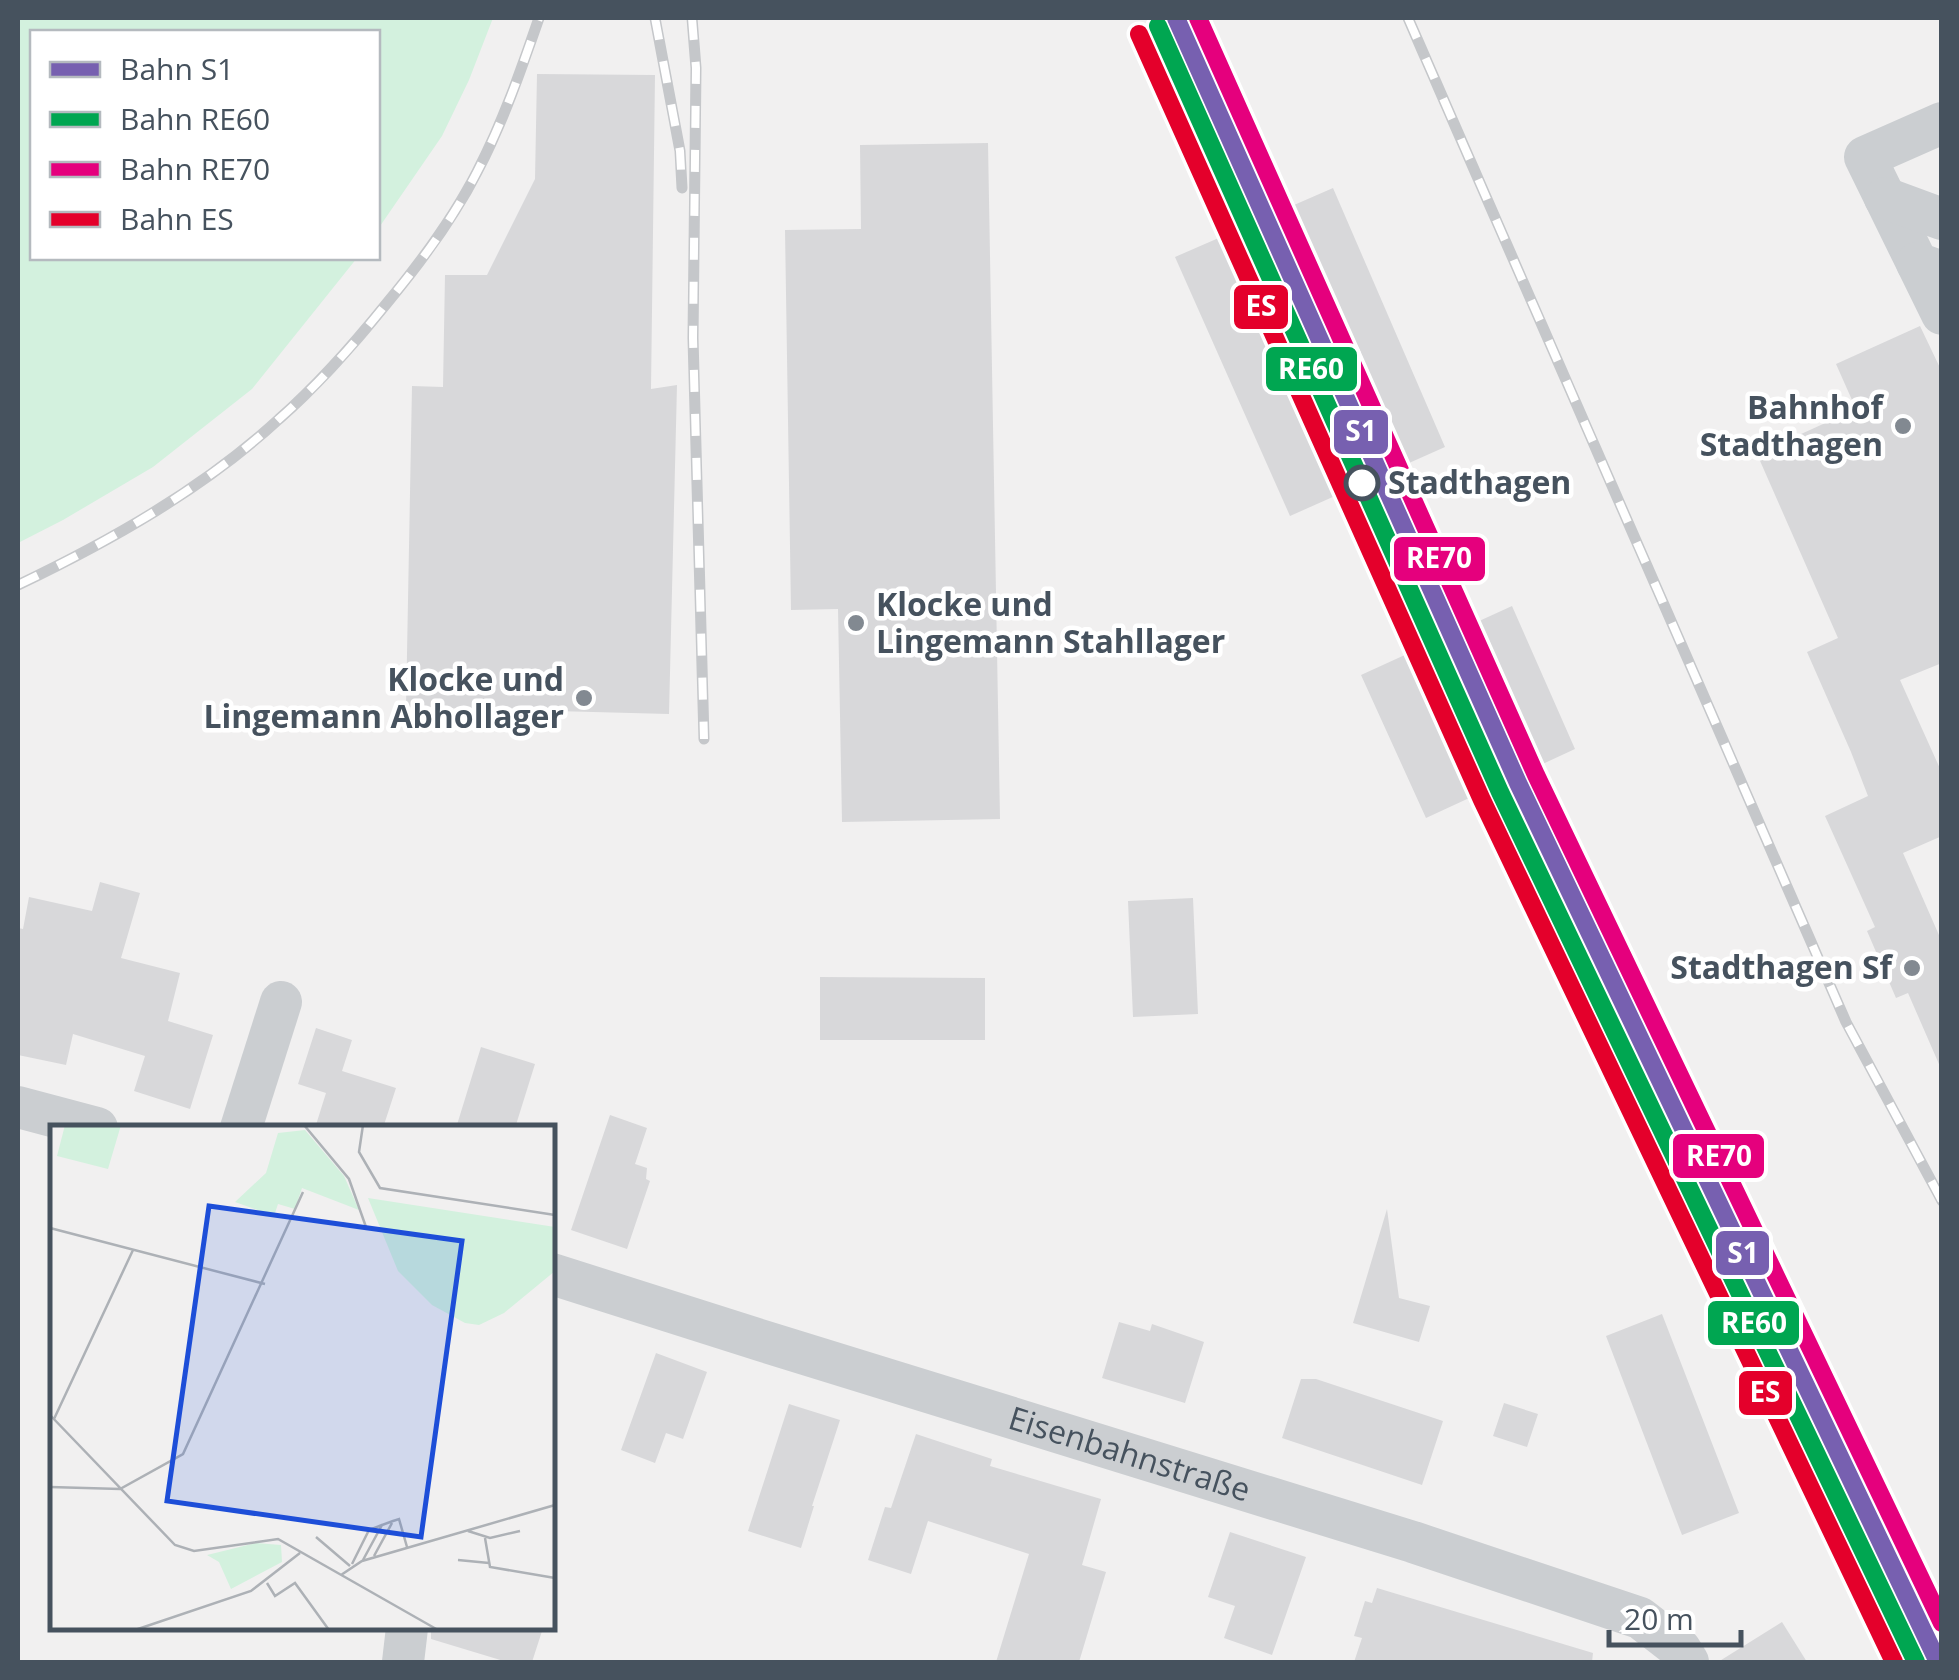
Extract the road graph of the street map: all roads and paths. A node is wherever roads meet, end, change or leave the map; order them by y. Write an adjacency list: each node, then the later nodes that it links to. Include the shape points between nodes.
1 (1942, 122): 2 (street, via 1865,156)
2 (1885, 198): 3 (street); 4 (street)
3 (1942, 218)
4 (1930, 267): 5 (street)
5 (1942, 314)
6 (281, 1002): 9 (street)
7 (18, 1107): 8 (street)
8 (85, 1125)
9 (242, 1125)
10 (555, 1275): 13 (street, Eisenbahnstraße, via 1640,1618)
11 (407, 1630): 12 (street)
12 (403, 1662)
13 (1688, 1662)

